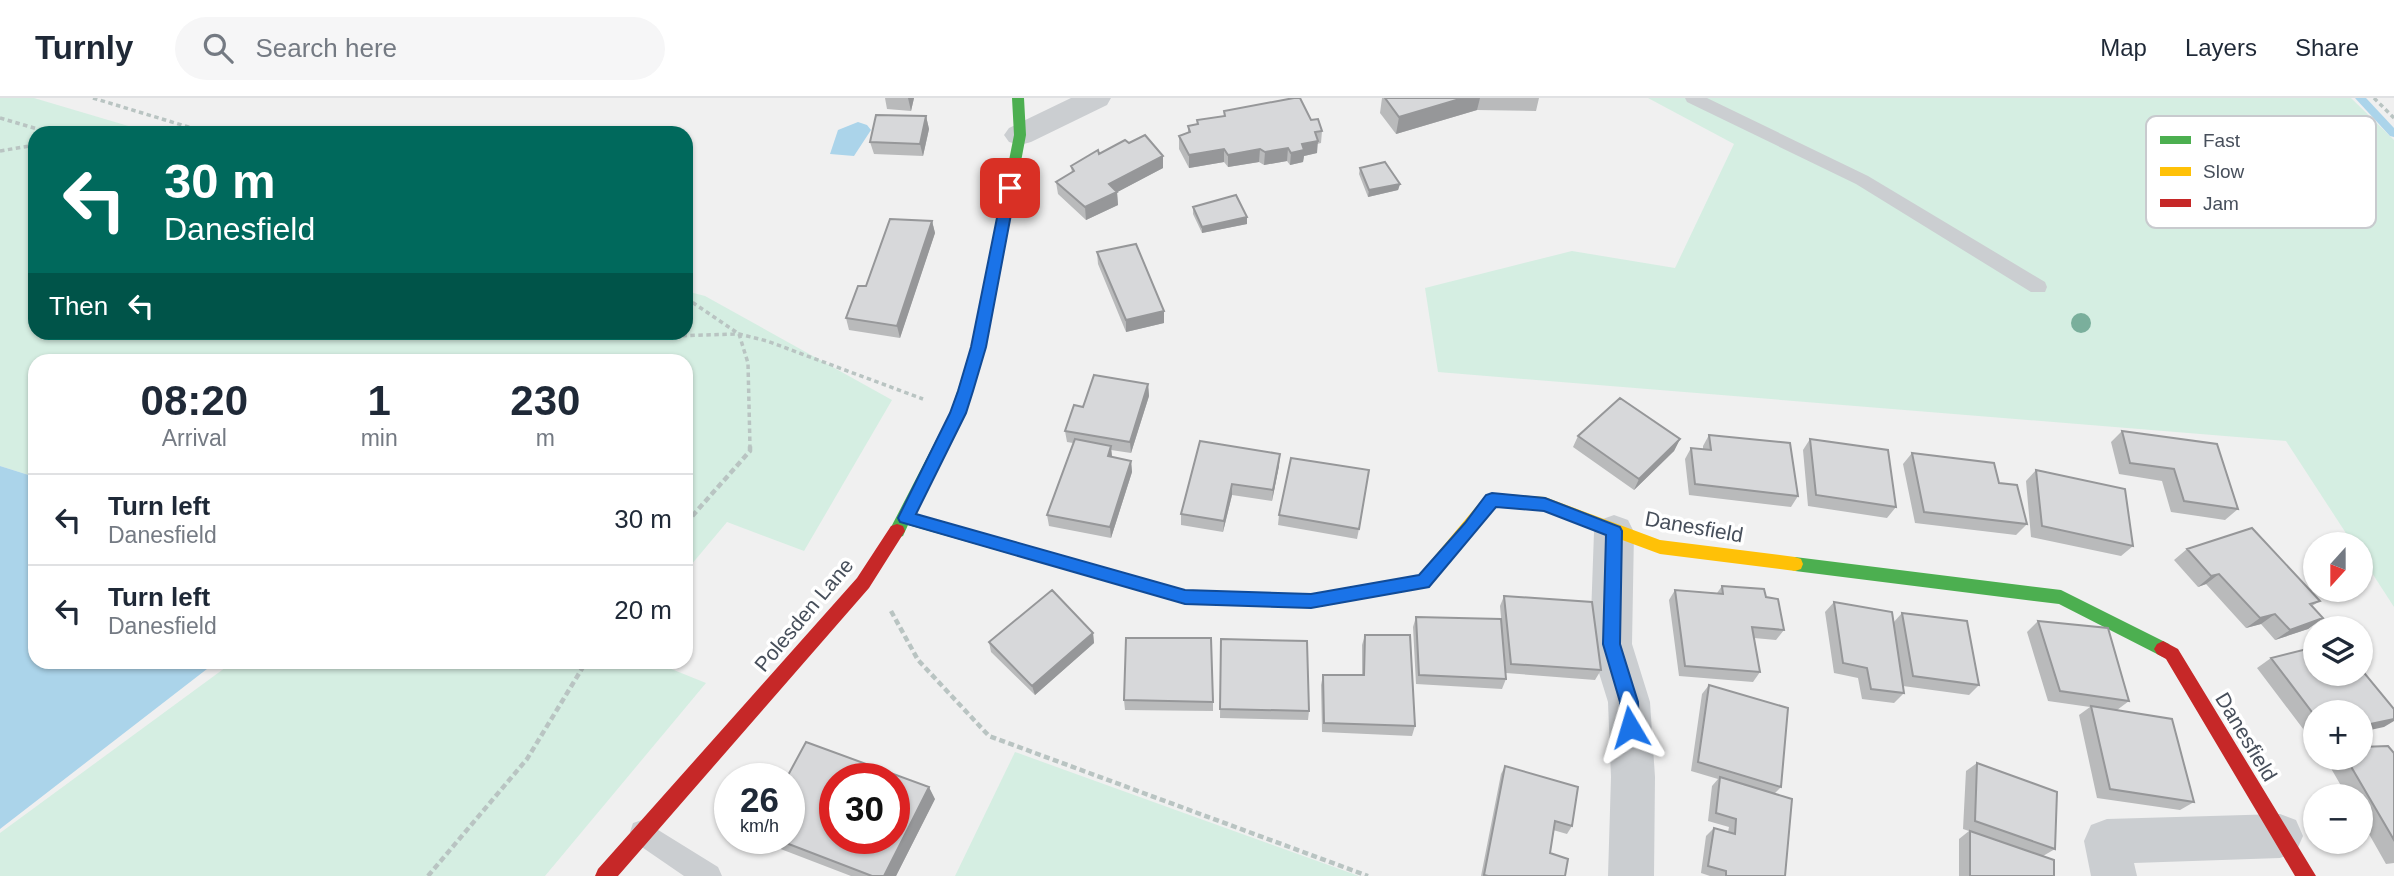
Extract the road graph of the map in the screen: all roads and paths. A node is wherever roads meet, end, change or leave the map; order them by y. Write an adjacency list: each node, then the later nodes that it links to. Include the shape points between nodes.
1 (93, 98): 9 (path)
2 (1018, 98): 10 (street, Polesden Lane)
3 (1096, 98): 10 (street)
4 (1693, 98): 13 (lane, via 1862,180)
5 (2374, 98): 7 (path)
6 (0, 118): 8 (path)
7 (2394, 118)
8 (28, 126)
9 (185, 126)
10 (1020, 135): 17 (street, Polesden Lane, via 979,347)
11 (28, 146): 12 (path)
12 (0, 150)
13 (2038, 287)
14 (693, 303): 15 (path)
15 (739, 334): 16 (path); 17 (path); 18 (path, via 748,363 750,451)
16 (693, 335)
17 (958, 413): 19 (street, Polesden Lane)
18 (693, 515)
19 (906, 518): 20 (street, Danesfield, via 1185,597 1311,601 1423,582 1492,500 1545,504); 21 (street, Polesden Lane)
20 (1614, 531): 24 (street, Danesfield, via 1660,547 2061,597 2172,654); 29 (street, via 1611,644 1629,702)
21 (863, 583): 23 (street, Polesden Lane); 28 (path, via 892,613 918,660 989,736)
22 (582, 669): 25 (path, via 527,758)
23 (642, 832): 26 (street, Polesden Lane); 27 (lane)
24 (2280, 836): 30 (street, via 2107,841); 31 (street, Danesfield)
25 (428, 876)
26 (605, 876)
27 (709, 876)
28 (1368, 876)
29 (1631, 876)
30 (2113, 876)
31 (2306, 876)

